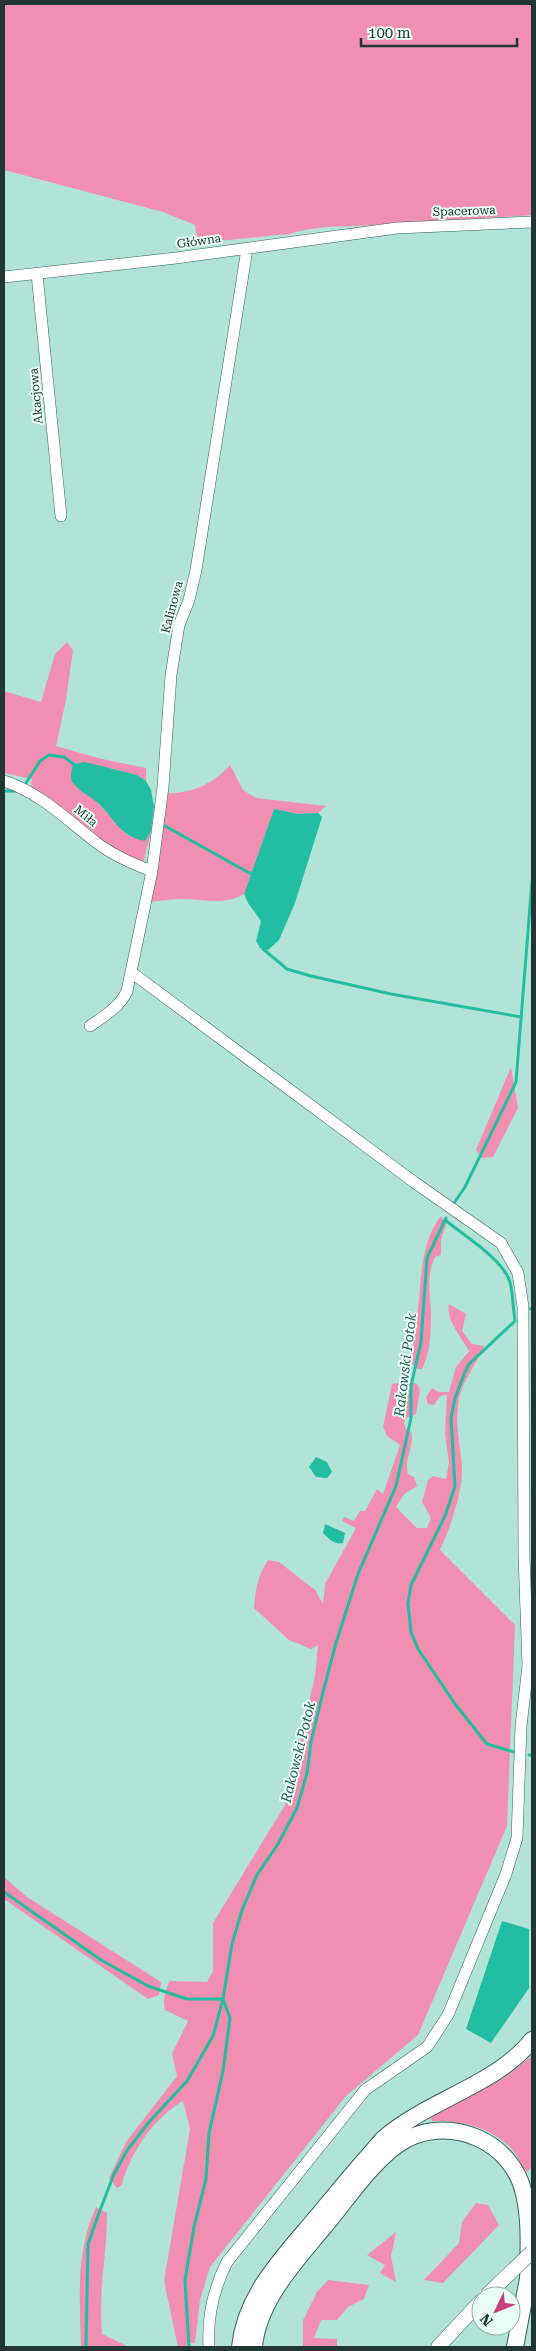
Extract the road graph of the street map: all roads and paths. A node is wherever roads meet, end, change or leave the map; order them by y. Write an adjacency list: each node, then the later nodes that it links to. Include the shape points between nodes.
1 (532, 222): 2 (street, Spacerowa)
2 (397, 228): 3 (street, Główna)
3 (247, 249): 4 (street, Główna); 8 (street, Kalinowa, via 196,570 179,626 171,675 163,787)
4 (37, 274): 5 (street, Główna); 6 (street, Akacjowa)
5 (4, 277)
6 (61, 516)
7 (4, 782): 8 (street, Miła, via 36,795 99,844 128,862)
8 (152, 871): 9 (street, Kalinowa)
9 (131, 972): 10 (street, Kalinowa, via 123,1000); 16 (street, via 501,1243 518,1273 523,1298 524,1556 528,1666 521,1726 514,1853 437,2035 414,2058 365,2090 227,2262 209,2309)
10 (90, 1026)
11 (532, 2040): 17 (highway, via 518,2057 399,2124 383,2139 265,2281 246,2318)
12 (532, 2251): 13 (highway); 14 (main road, bridge)
13 (528, 2285): 18 (highway, via 527,2212 516,2172 504,2156 469,2134 447,2130 426,2132 389,2152 310,2244 267,2304 258,2323); 20 (highway)
14 (496, 2286)
15 (471, 2312): 19 (main road)
16 (210, 2347)
17 (240, 2347)
18 (254, 2347)
19 (438, 2347)
20 (515, 2347)

